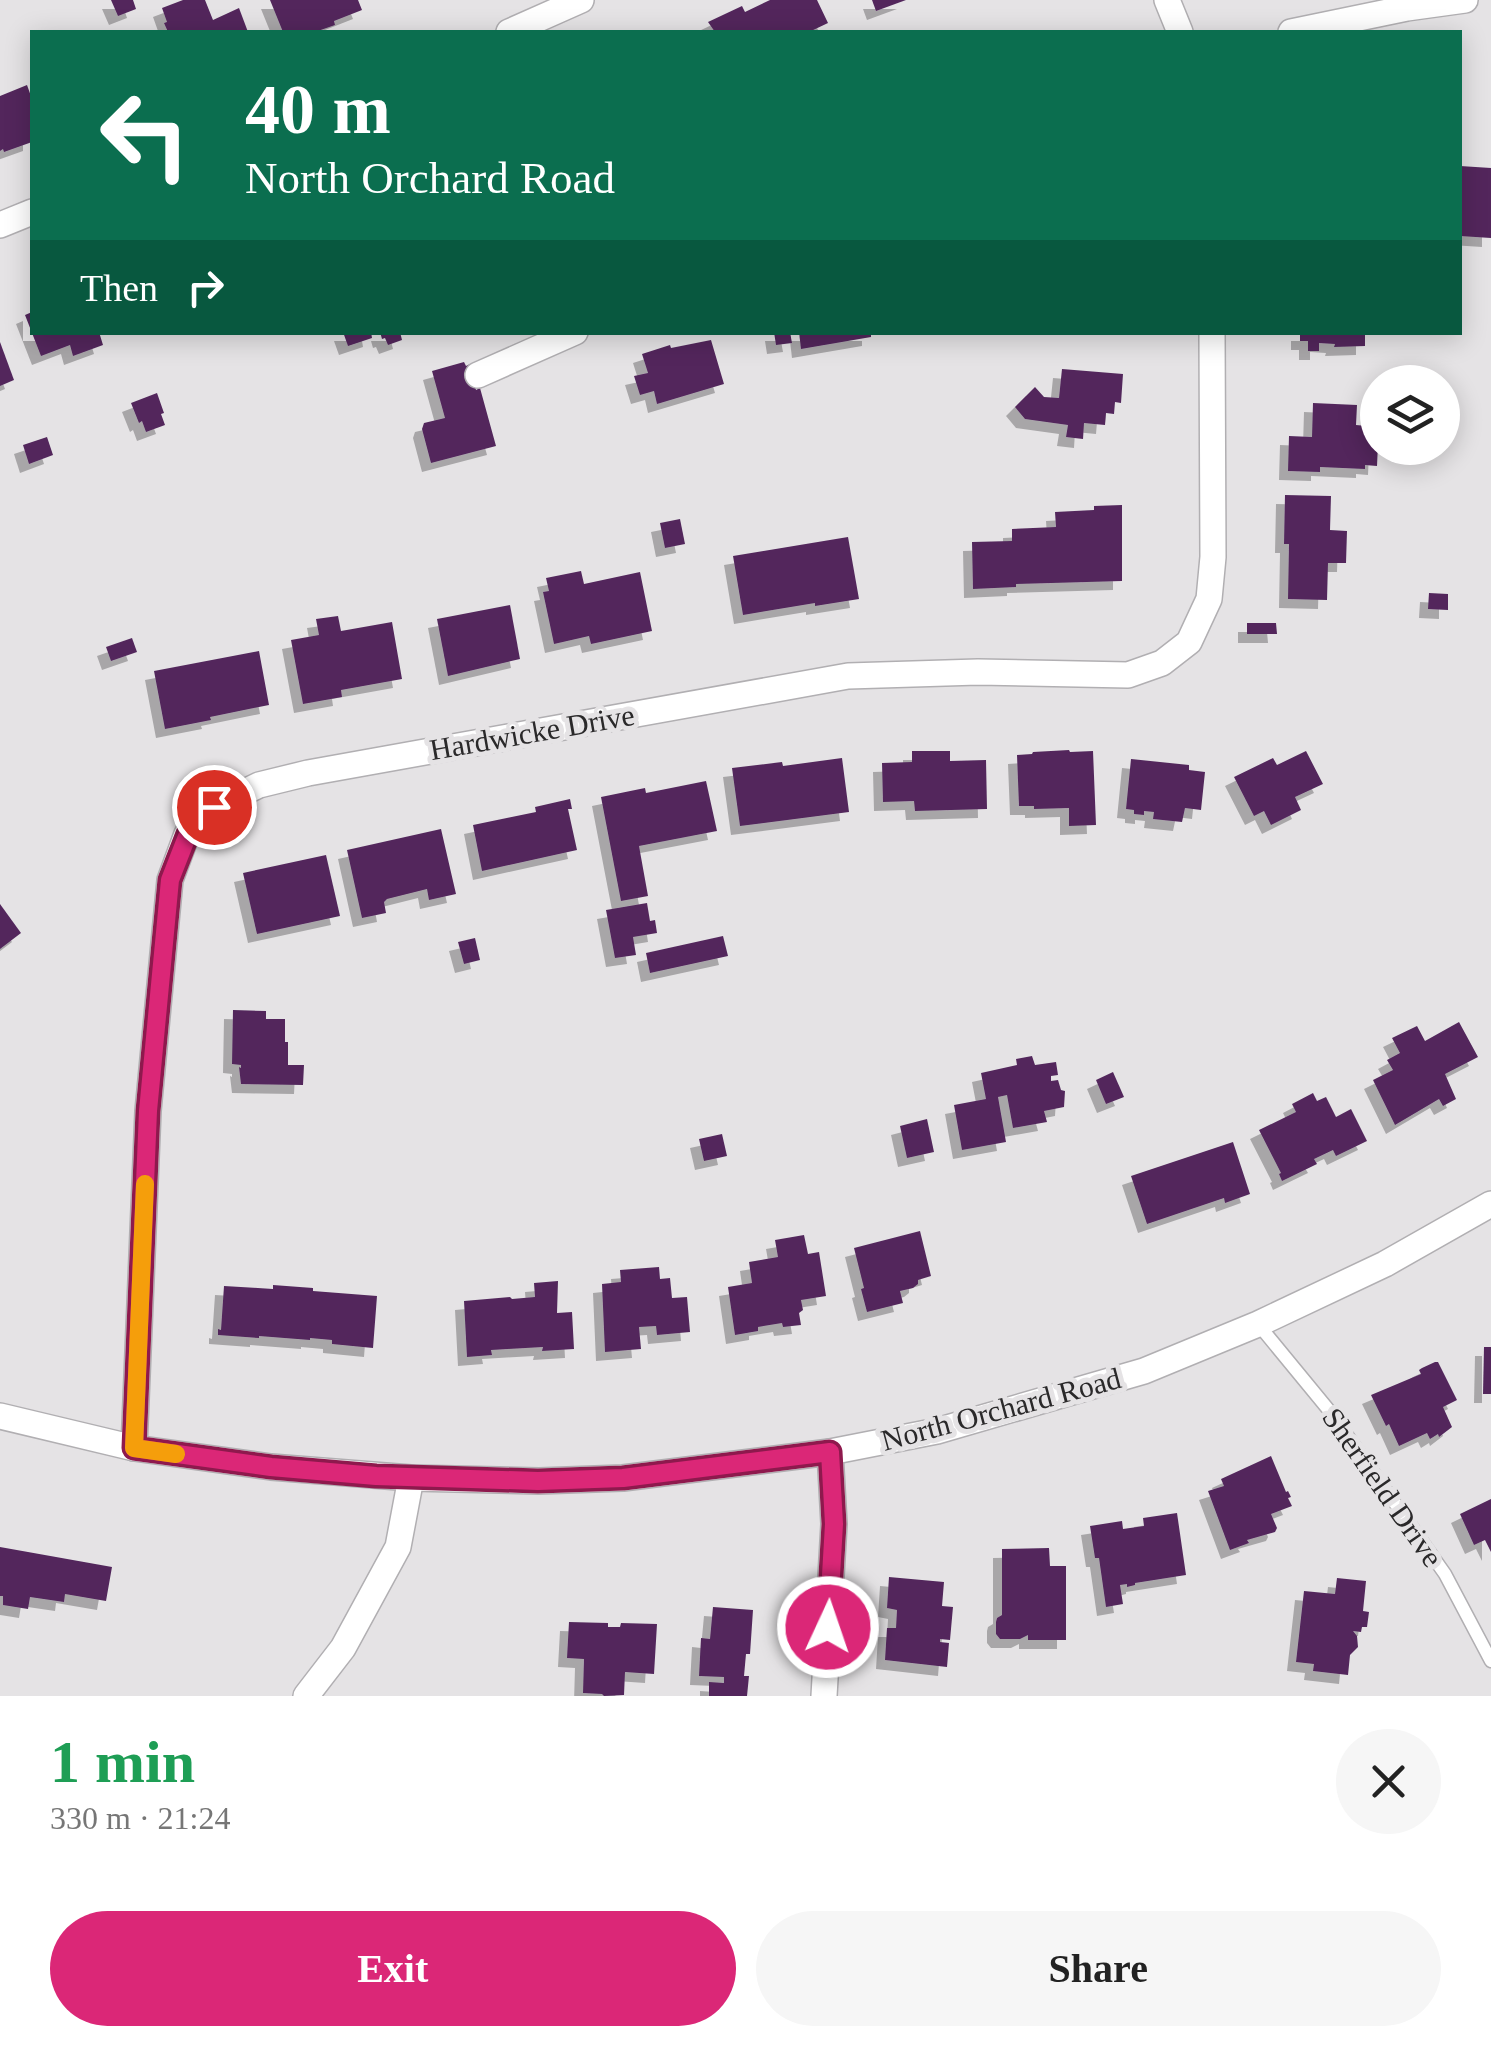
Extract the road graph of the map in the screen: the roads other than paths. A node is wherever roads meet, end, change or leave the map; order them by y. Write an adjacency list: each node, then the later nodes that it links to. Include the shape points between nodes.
1 (580, 0): 4 (street)
2 (1167, 0): 5 (street)
3 (1464, 0): 6 (street)
4 (513, 30)
5 (1179, 30)
6 (1301, 30)
7 (30, 213): 8 (street)
8 (0, 224)
9 (568, 335): 11 (street)
10 (1212, 335): 15 (street, Hardwicke Drive, via 1209,599 1189,642 1162,664 1128,674 848,676 308,772 258,785 214,807 188,834 170,880 148,1111)
11 (478, 375)
12 (1491, 1204): 13 (street, North Orchard Road)
13 (1258, 1324): 16 (street, North Orchard Road, via 1144,1370 936,1431); 18 (lane, Sherfield Drive, via 1332,1414 1444,1574)
14 (0, 1416): 15 (street, North Orchard Road)
15 (134, 1448): 17 (street, North Orchard Road)
16 (830, 1452): 17 (street, North Orchard Road, via 623,1478); 20 (street, via 834,1524)
17 (411, 1478): 19 (street, via 398,1547 343,1648)
18 (1491, 1661)
19 (306, 1696)
20 (824, 1696)

